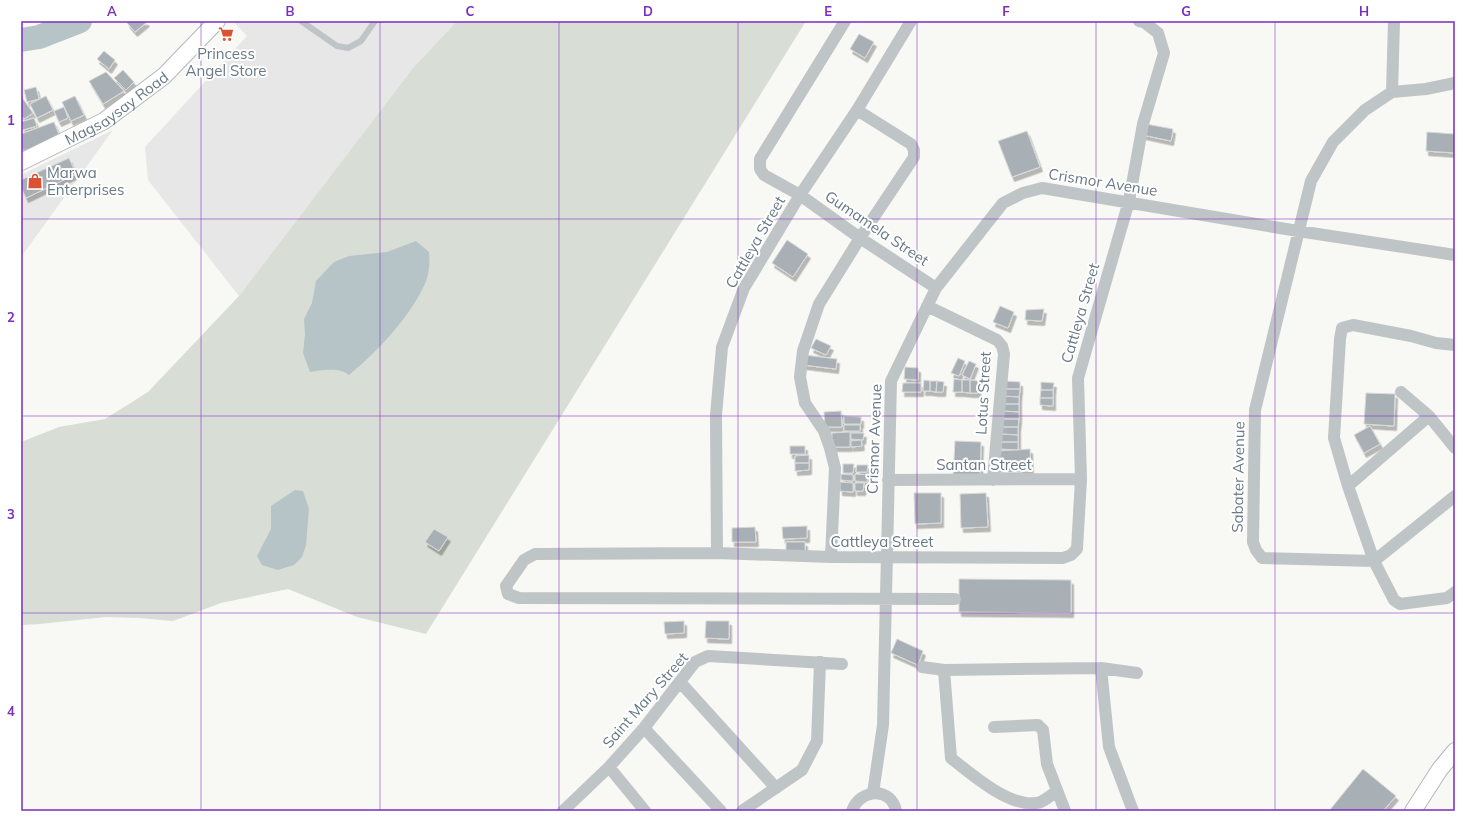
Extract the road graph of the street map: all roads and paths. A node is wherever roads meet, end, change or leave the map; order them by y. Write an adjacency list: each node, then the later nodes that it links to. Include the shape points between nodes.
1 (217, 21): 11 (main road, Magsaysay Road, via 164,76 104,121)
2 (301, 21): 3 (lane, via 338,46 348,48 361,41)
3 (375, 21)
4 (845, 21): 12 (street, Gumamela Street, via 760,159 760,169 764,175)
5 (911, 21): 10 (street, Cattleya Street)
6 (1139, 21): 13 (street, Cattleya Street, via 1158,33 1164,53 1143,124)
7 (1394, 21): 9 (street)
8 (1455, 83): 9 (street)
9 (1392, 92): 14 (street, via 1365,110 1333,142 1311,181)
10 (857, 110): 12 (street, Cattleya Street); 15 (street, via 911,144 914,150 914,157)
11 (21, 162)
12 (800, 195): 15 (street, Gumamela Street); 28 (street, Cattleya Street, via 744,288 722,347 716,415)
13 (1129, 201): 14 (street, Crismor Avenue); 17 (street, Crismor Avenue, via 1042,188 1022,193 1003,203); 23 (street, Cattleya Street, via 1078,378)
14 (1298, 231): 16 (street, Crismor Avenue); 31 (street, Sabater Avenue, via 1255,410 1253,542 1262,558)
15 (860, 238): 17 (street, Gumamela Street); 29 (street, via 819,304 803,351 800,377 805,403 824,432 835,468)
16 (1455, 255)
17 (936, 288): 18 (street, Crismor Avenue)
18 (927, 306): 24 (street, Crismor Avenue, via 891,381); 25 (street, Lotus Street, via 998,340 1002,346 1004,354)
19 (1455, 345): 26 (street, via 1354,325 1342,328 1334,438)
20 (1401, 392): 21 (street)
21 (1429, 416): 22 (street); 26 (street)
22 (1455, 448)
23 (1081, 479): 25 (street, Santan Street); 30 (street, Cattleya Street, via 1077,549 1071,555 1063,558)
24 (888, 480): 25 (street, Santan Street); 30 (street, Crismor Avenue)
25 (993, 480)
26 (1348, 486): 31 (street)
27 (1455, 496): 31 (street)
28 (717, 553): 29 (street, Cattleya Street); 33 (street, via 535,554 524,560 506,586 508,594 520,598)
29 (831, 557): 30 (street, Cattleya Street)
30 (888, 558): 33 (street, Crismor Avenue)
31 (1374, 561): 32 (street, via 1394,600 1400,604 1447,598)
32 (1455, 592)
33 (886, 598): 34 (street); 48 (street, Crismor Avenue, via 883,725)
34 (955, 599)
35 (820, 662): 36 (street, Saint Mary Street); 41 (street, Saint Mary Street, via 708,656 696,662); 46 (street, via 817,741 802,770)
36 (842, 664)
37 (922, 667): 39 (street)
38 (1100, 668): 39 (street); 40 (street); 56 (street, via 1109,747)
39 (944, 670): 47 (street, via 951,758 987,786 1020,802 1037,804)
40 (1137, 673)
41 (680, 682): 43 (street, Saint Mary Street); 46 (street)
42 (994, 727): 47 (street, via 1038,725 1043,730 1047,764)
43 (644, 728): 45 (street, Saint Mary Street); 51 (street)
44 (1455, 751): 57 (main road)
45 (609, 767): 49 (street, Saint Mary Street); 50 (street)
46 (776, 788): 52 (street)
47 (1057, 791): 55 (street)
48 (873, 793): 53 (street, via 862,796); 54 (street, via 887,797)
49 (566, 810)
50 (645, 811)
51 (721, 811)
52 (742, 811)
53 (852, 811)
54 (896, 811)
55 (1064, 811)
56 (1133, 811)
57 (1413, 811)

